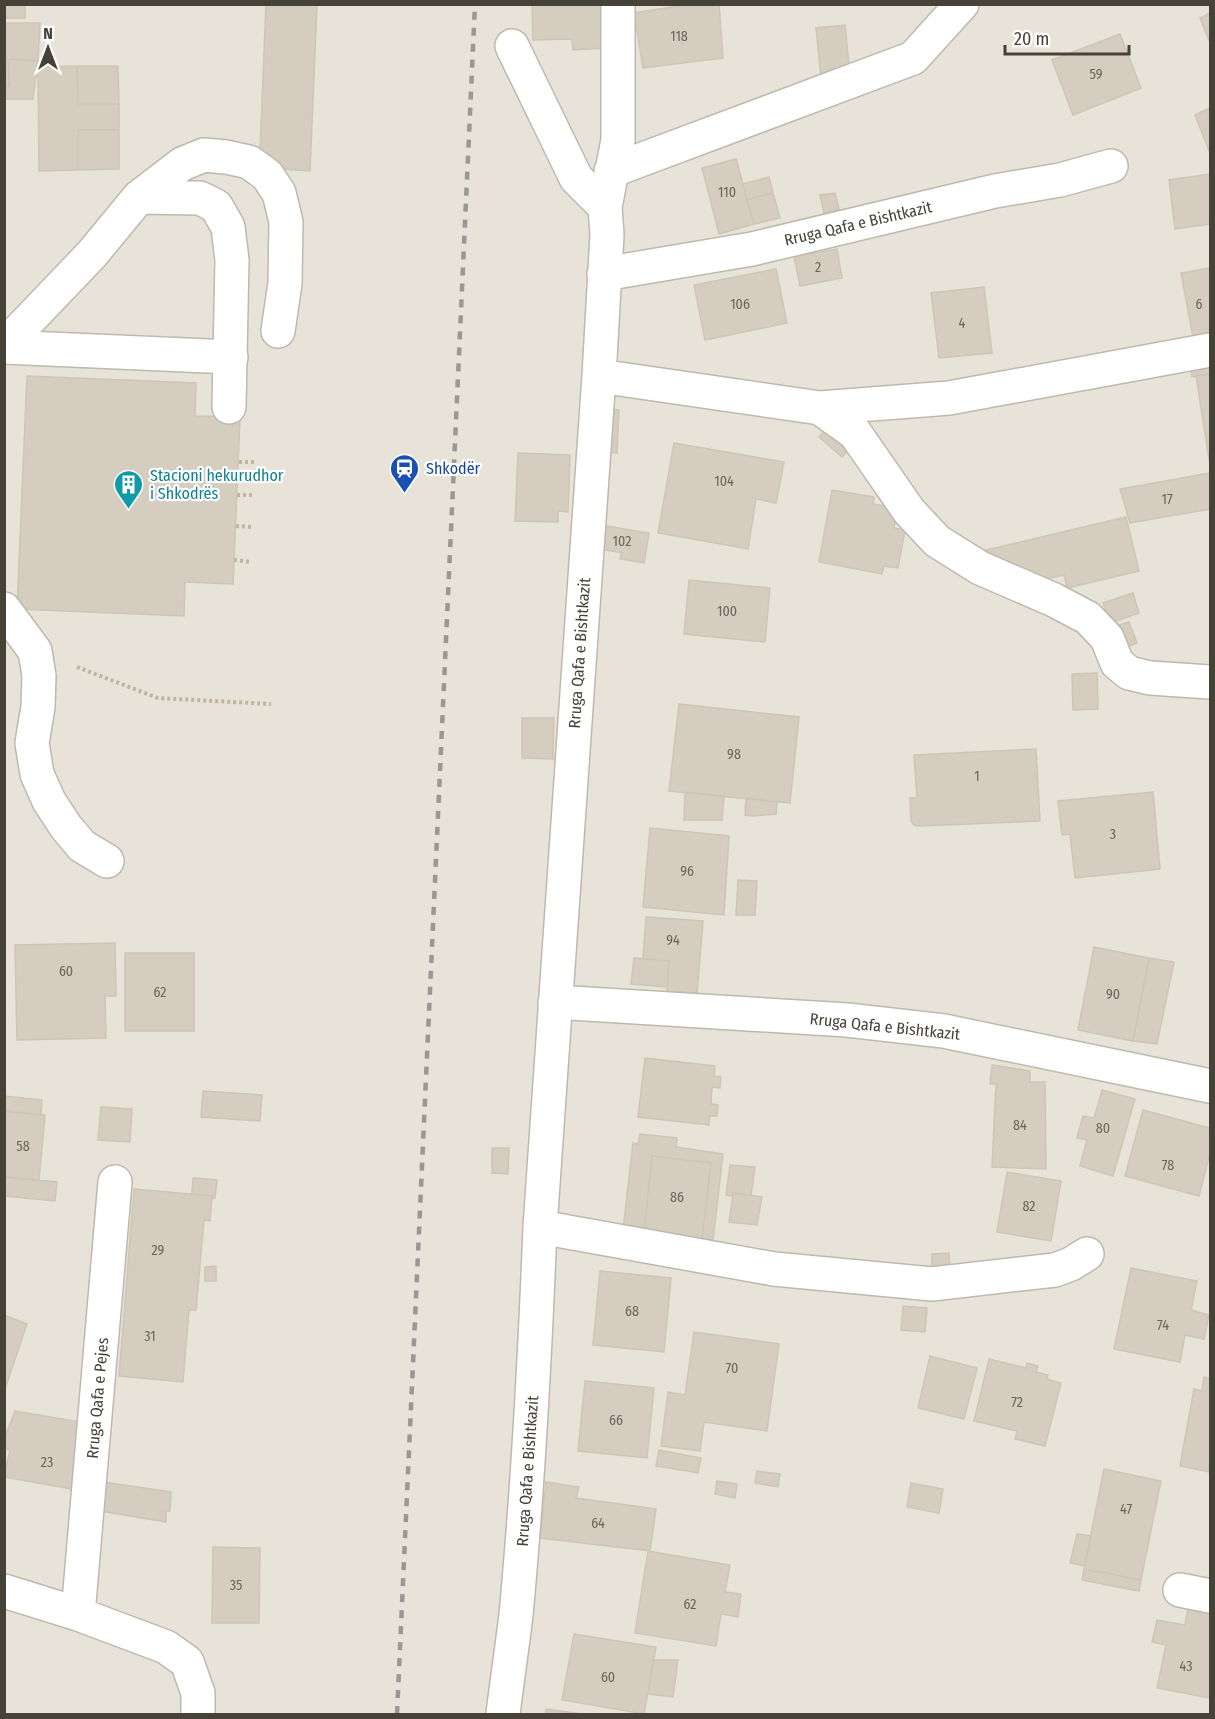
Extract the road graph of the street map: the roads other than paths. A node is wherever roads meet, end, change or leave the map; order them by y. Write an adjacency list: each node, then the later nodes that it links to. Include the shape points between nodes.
1 (618, 4): 5 (street, Rruga Qafa e Bishtkazit, via 618,140)
2 (962, 4): 5 (street, via 913,58)
3 (512, 45): 7 (street, via 576,178)
4 (1111, 166): 8 (street, Rruga Qafa e Bishtkazit, via 752,249)
5 (611, 171): 7 (street, Rruga Qafa e Bishtkazit)
6 (139, 197): 9 (street, via 182,164 204,155 249,162 267,175 279,193 286,222 285,283); 10 (street, via 92,254); 12 (street, via 200,198 216,206 228,227 232,260)
7 (604, 207): 8 (street, Rruga Qafa e Bishtkazit)
8 (604, 274): 13 (street, Rruga Qafa e Bishtkazit)
9 (278, 331)
10 (4, 347): 12 (street)
11 (1210, 350): 15 (street, via 949,398)
12 (231, 357): 14 (street)
13 (599, 376): 15 (street); 19 (street, Rruga Qafa e Bishtkazit)
14 (229, 407)
15 (820, 408): 17 (street, via 855,433 909,511 937,541 980,568 1088,618 1107,638 1117,663 1129,673)
16 (4, 609): 18 (street, via 35,651 38,707 32,742 37,774 66,827 82,846)
17 (1210, 682)
18 (107, 861)
19 (555, 1002): 20 (street, Rruga Qafa e Bishtkazit, via 848,1020 944,1031); 22 (street, Rruga Qafa e Bishtkazit)
20 (1210, 1086)
21 (116, 1182): 25 (street, Rruga Qafa e Pejes)
22 (540, 1227): 23 (street, via 774,1269 932,1284 1055,1270); 27 (street, Rruga Qafa e Bishtkazit, via 529,1452)
23 (1087, 1254)
24 (4, 1591): 25 (street)
25 (78, 1614): 26 (street, via 166,1647 186,1662 198,1693)
26 (198, 1714)
27 (503, 1714)

